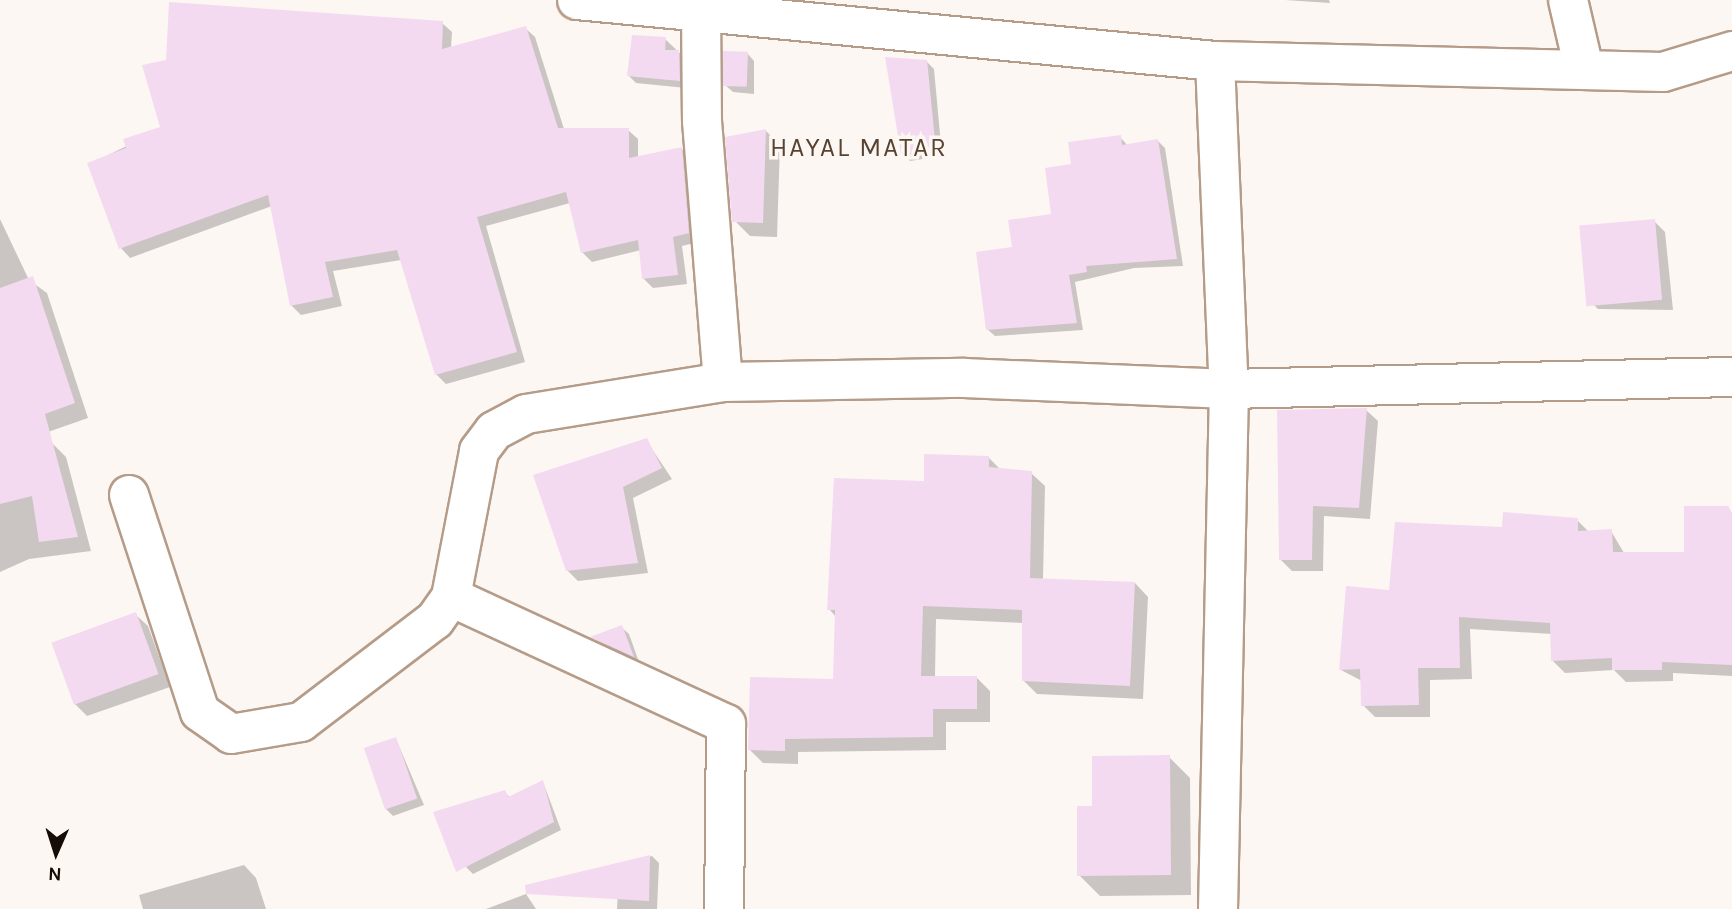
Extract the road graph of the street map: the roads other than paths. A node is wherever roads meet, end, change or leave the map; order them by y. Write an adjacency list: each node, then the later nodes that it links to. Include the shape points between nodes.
1 (577, 0): 3 (street)
2 (1568, 0): 6 (street)
3 (701, 9): 5 (street); 8 (street, via 702,121)
4 (1732, 51): 6 (street, via 1662,72)
5 (1215, 61): 6 (street); 9 (street)
6 (1584, 69)
7 (1732, 377): 9 (street)
8 (723, 382): 9 (street, via 964,378); 11 (street, via 526,414 494,431 479,451)
9 (1229, 389): 13 (street)
10 (129, 495): 11 (street, via 200,712 231,734 301,722 435,620)
11 (451, 597): 12 (street, via 726,724)
12 (724, 909)
13 (1218, 909)

